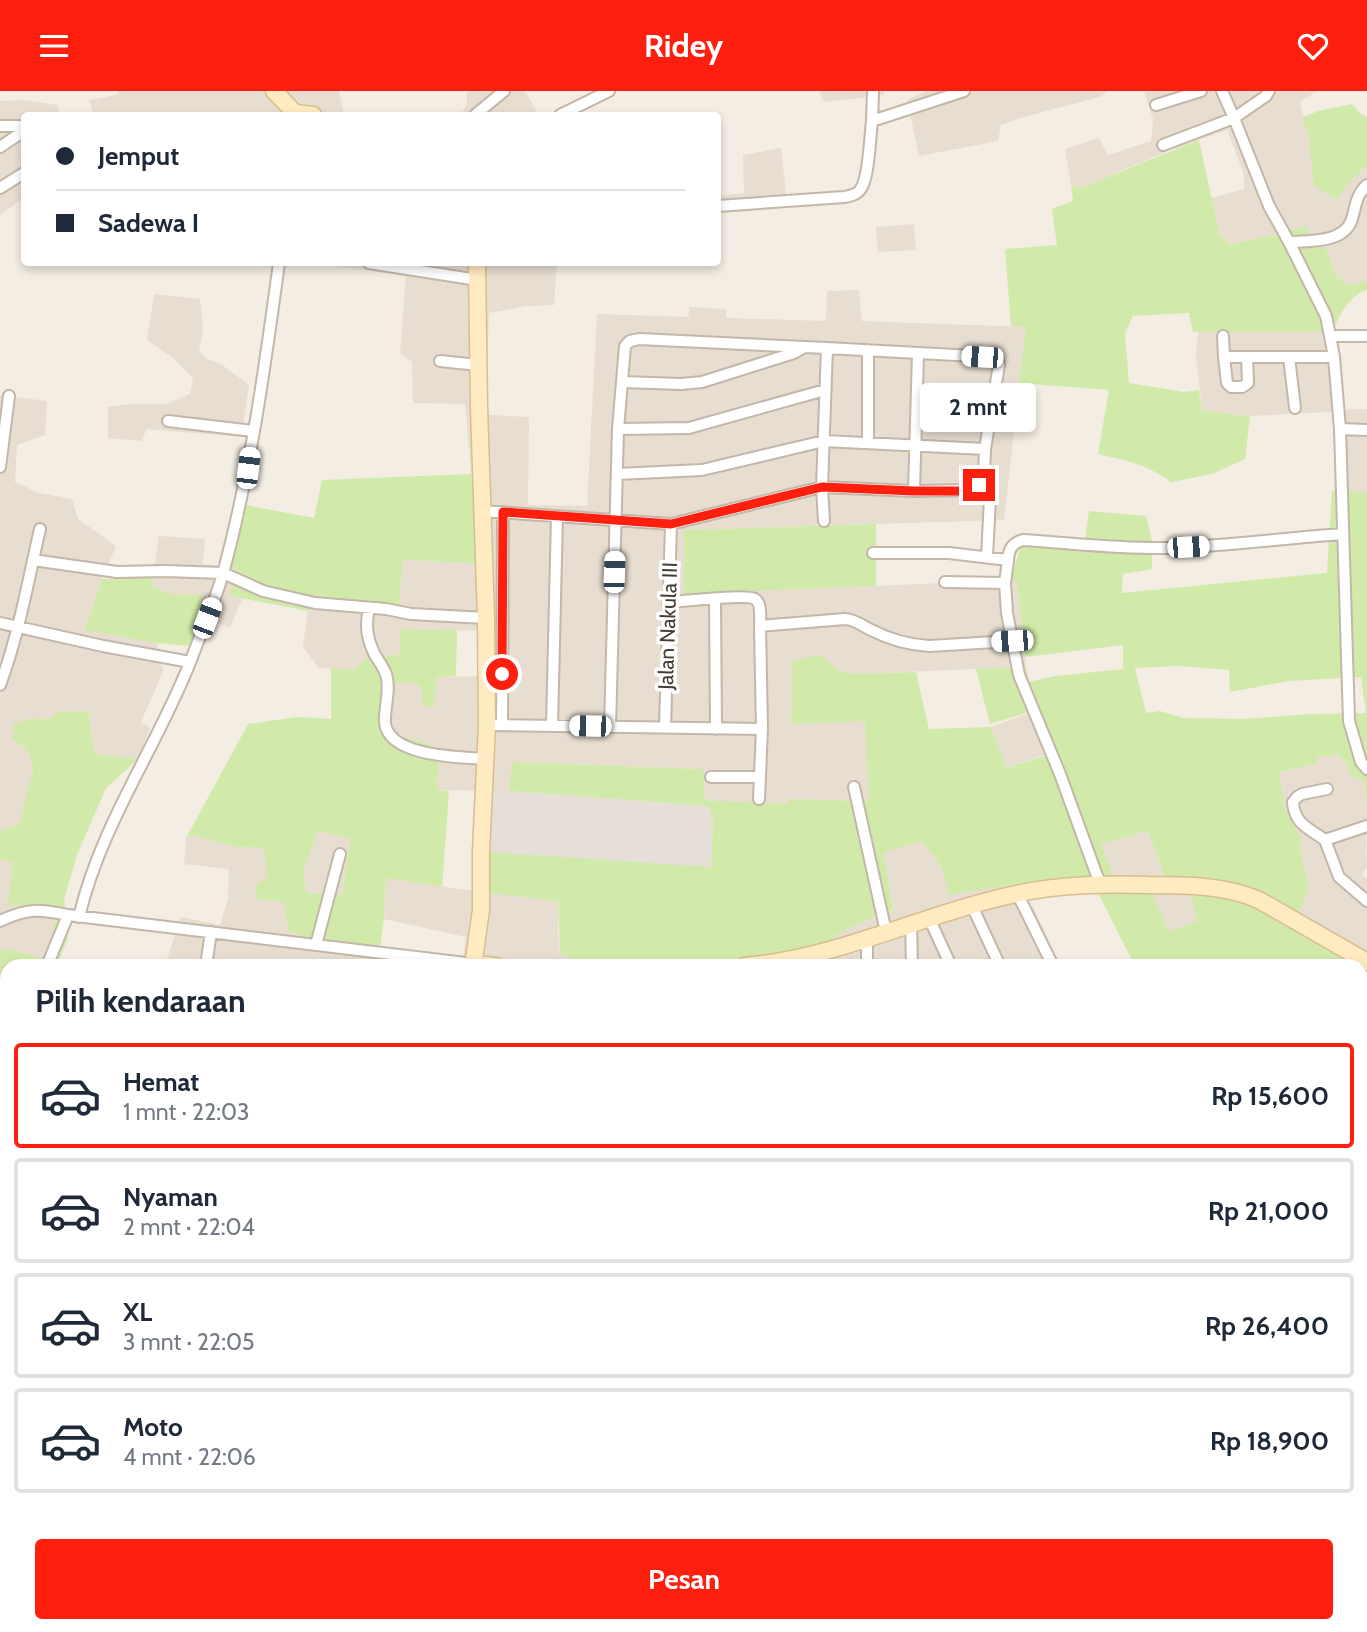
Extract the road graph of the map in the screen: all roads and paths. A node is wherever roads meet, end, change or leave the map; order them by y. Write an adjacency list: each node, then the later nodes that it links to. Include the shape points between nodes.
1 (274, 91): 10 (street)
2 (504, 91): 11 (street)
3 (609, 91): 12 (street)
4 (873, 91): 14 (street)
5 (964, 91): 14 (street)
6 (1201, 91): 9 (street)
7 (1222, 91): 13 (street)
8 (1269, 91): 13 (street)
9 (1156, 106)
10 (293, 112)
11 (479, 112)
12 (566, 112)
13 (1234, 118): 18 (street); 24 (street, via 1269,206)
14 (872, 121): 23 (street, via 866,174 854,195)
15 (0, 126): 16 (street)
16 (21, 128)
17 (21, 130): 19 (street)
18 (1163, 145)
19 (0, 147)
20 (21, 175): 22 (street)
21 (1367, 185): 24 (street, via 1356,198 1346,230 1326,239)
22 (0, 188)
23 (721, 206)
24 (1289, 242): 30 (street, via 1326,316)
25 (279, 266): 52 (street)
26 (388, 266): 28 (street)
27 (477, 266): 28 (street)
28 (478, 280): 41 (street)
29 (1223, 336): 36 (street)
30 (1330, 336): 31 (street); 39 (street)
31 (1367, 336)
32 (806, 347): 33 (street); 42 (street, via 702,382); 42 (street, via 633,339 625,346)
33 (827, 348): 34 (street); 43 (street)
34 (868, 350): 35 (street); 54 (street)
35 (918, 354): 45 (street); 46 (street, via 996,358)
36 (1224, 357): 37 (street); 37 (street, via 1227,383 1237,388 1248,381)
37 (1247, 357): 38 (street)
38 (1289, 357): 39 (street); 47 (street)
39 (1334, 357): 50 (street)
40 (440, 361): 41 (street)
41 (478, 365): 62 (street)
42 (623, 382): 49 (street)
43 (825, 390): 49 (street, via 689,428); 53 (street)
44 (9, 396): 57 (street)
45 (917, 401): 46 (street); 55 (street)
46 (994, 405): 56 (street)
47 (1295, 408)
48 (168, 421): 52 (street)
49 (618, 429): 58 (street)
50 (1340, 429): 51 (street); 69 (street)
51 (1367, 430)
52 (253, 431): 76 (street)
53 (824, 441): 54 (street); 58 (street, via 702,470); 59 (street)
54 (868, 443): 55 (street)
55 (915, 446): 56 (street); 61 (street)
56 (985, 449): 60 (street, via 984,475)
57 (0, 467)
58 (617, 474): 65 (street)
59 (822, 487): 61 (street); 66 (street); 67 (street)
60 (976, 488): 61 (street); 73 (street, via 990,498)
61 (914, 491)
62 (482, 511): 63 (street); 70 (street)
63 (503, 512): 64 (street); 71 (street)
64 (558, 516): 65 (street); 90 (street)
65 (615, 521): 67 (street); 91 (street)
66 (824, 521)
67 (671, 524): 80 (street, Jalan Nakula III)
68 (40, 529): 74 (street)
69 (1343, 534): 75 (street, via 1165,548 1023,540 1013,544); 96 (street, via 1349,721)
70 (482, 547): 71 (street); 82 (street)
71 (503, 547): 89 (street)
72 (873, 553): 73 (street)
73 (987, 557): 75 (street)
74 (33, 560): 76 (street, via 117,572); 85 (street)
75 (1008, 560): 78 (street)
76 (223, 573): 81 (street, via 285,597); 87 (street)
77 (945, 582): 78 (street)
78 (1005, 583): 86 (street)
79 (715, 599): 80 (street); 84 (street, via 757,600); 93 (street)
80 (670, 602): 92 (street, Jalan Nakula III)
81 (369, 608): 82 (street); 95 (street, via 366,630 386,674 386,723 391,735 402,745 440,756)
82 (486, 618): 89 (street)
83 (0, 623): 85 (street)
84 (761, 626): 86 (street, via 845,619 918,646); 94 (street)
85 (19, 627): 87 (street); 88 (street)
86 (1012, 641): 105 (street, via 1019,675)
87 (190, 662): 109 (street, via 104,839)
88 (0, 685)
89 (494, 725): 90 (street); 95 (street)
90 (552, 726): 91 (street)
91 (610, 727): 92 (street)
92 (666, 728): 93 (street)
93 (716, 729): 94 (street)
94 (762, 729): 98 (street)
95 (485, 759): 120 (street, via 481,910)
96 (1367, 769)
97 (711, 777): 98 (street)
98 (760, 777): 101 (street)
99 (854, 787): 114 (street)
100 (1327, 789): 103 (street, via 1302,795 1293,804 1299,820)
101 (759, 799)
102 (1367, 826): 103 (street)
103 (1325, 840): 107 (street, via 1339,877)
104 (340, 854): 116 (street)
105 (1100, 884): 106 (street); 127 (street, via 1202,886 1246,895)
106 (1017, 893): 108 (street); 126 (street)
107 (1367, 901)
108 (972, 906): 110 (street); 125 (street)
109 (74, 916): 111 (street, via 29,910); 113 (street); 117 (street)
110 (929, 918): 112 (street); 124 (street)
111 (0, 921)
112 (911, 923): 114 (street); 123 (street)
113 (211, 932): 116 (street); 118 (street)
114 (886, 932): 115 (street)
115 (867, 938): 121 (street); 122 (street)
116 (316, 945): 119 (street)
117 (51, 959)
118 (207, 959)
119 (426, 959)
120 (474, 959)
121 (786, 959)
122 (867, 959)
123 (912, 959)
124 (948, 959)
125 (997, 959)
126 (1050, 959)
127 (1362, 959)

